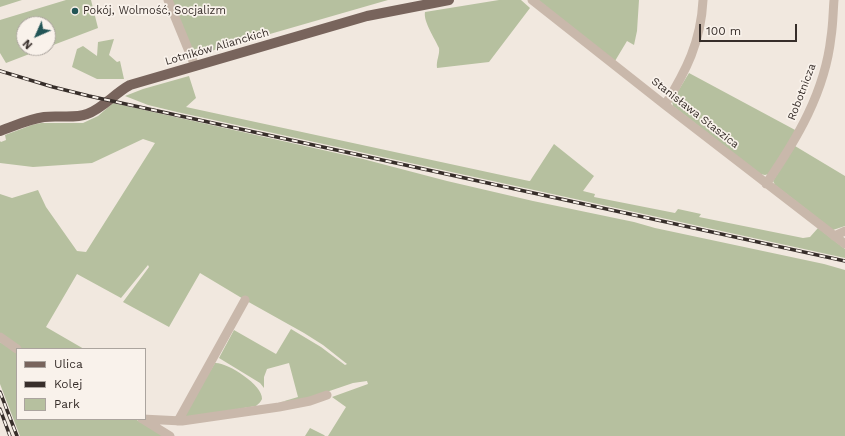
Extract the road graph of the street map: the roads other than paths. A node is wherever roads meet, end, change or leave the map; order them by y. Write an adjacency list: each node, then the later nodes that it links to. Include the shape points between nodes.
1 (168, 0): 6 (street)
2 (449, 0): 6 (main road, Lotników Alianckich, via 367,16)
3 (532, 0): 7 (street, Stanisława Staszica)
4 (703, 0): 7 (street, via 696,45 685,72)
5 (834, 0): 9 (street, Robotnicza, via 828,53 815,98 795,141)
6 (195, 66): 8 (main road, Lotników Alianckich, via 130,85 86,115 32,119)
7 (665, 105): 9 (street, Stanisława Staszica)
8 (0, 131)
9 (766, 184): 11 (street, Stanisława Staszica)
10 (845, 231): 11 (street)
11 (834, 236): 12 (street, Stanisława Staszica)
12 (845, 244)
13 (245, 300): 19 (street)
14 (0, 337): 15 (street)
15 (16, 348)
16 (327, 395): 19 (street, via 279,407)
17 (146, 419): 19 (street)
18 (144, 420): 20 (street)
19 (178, 421)
20 (170, 436)

